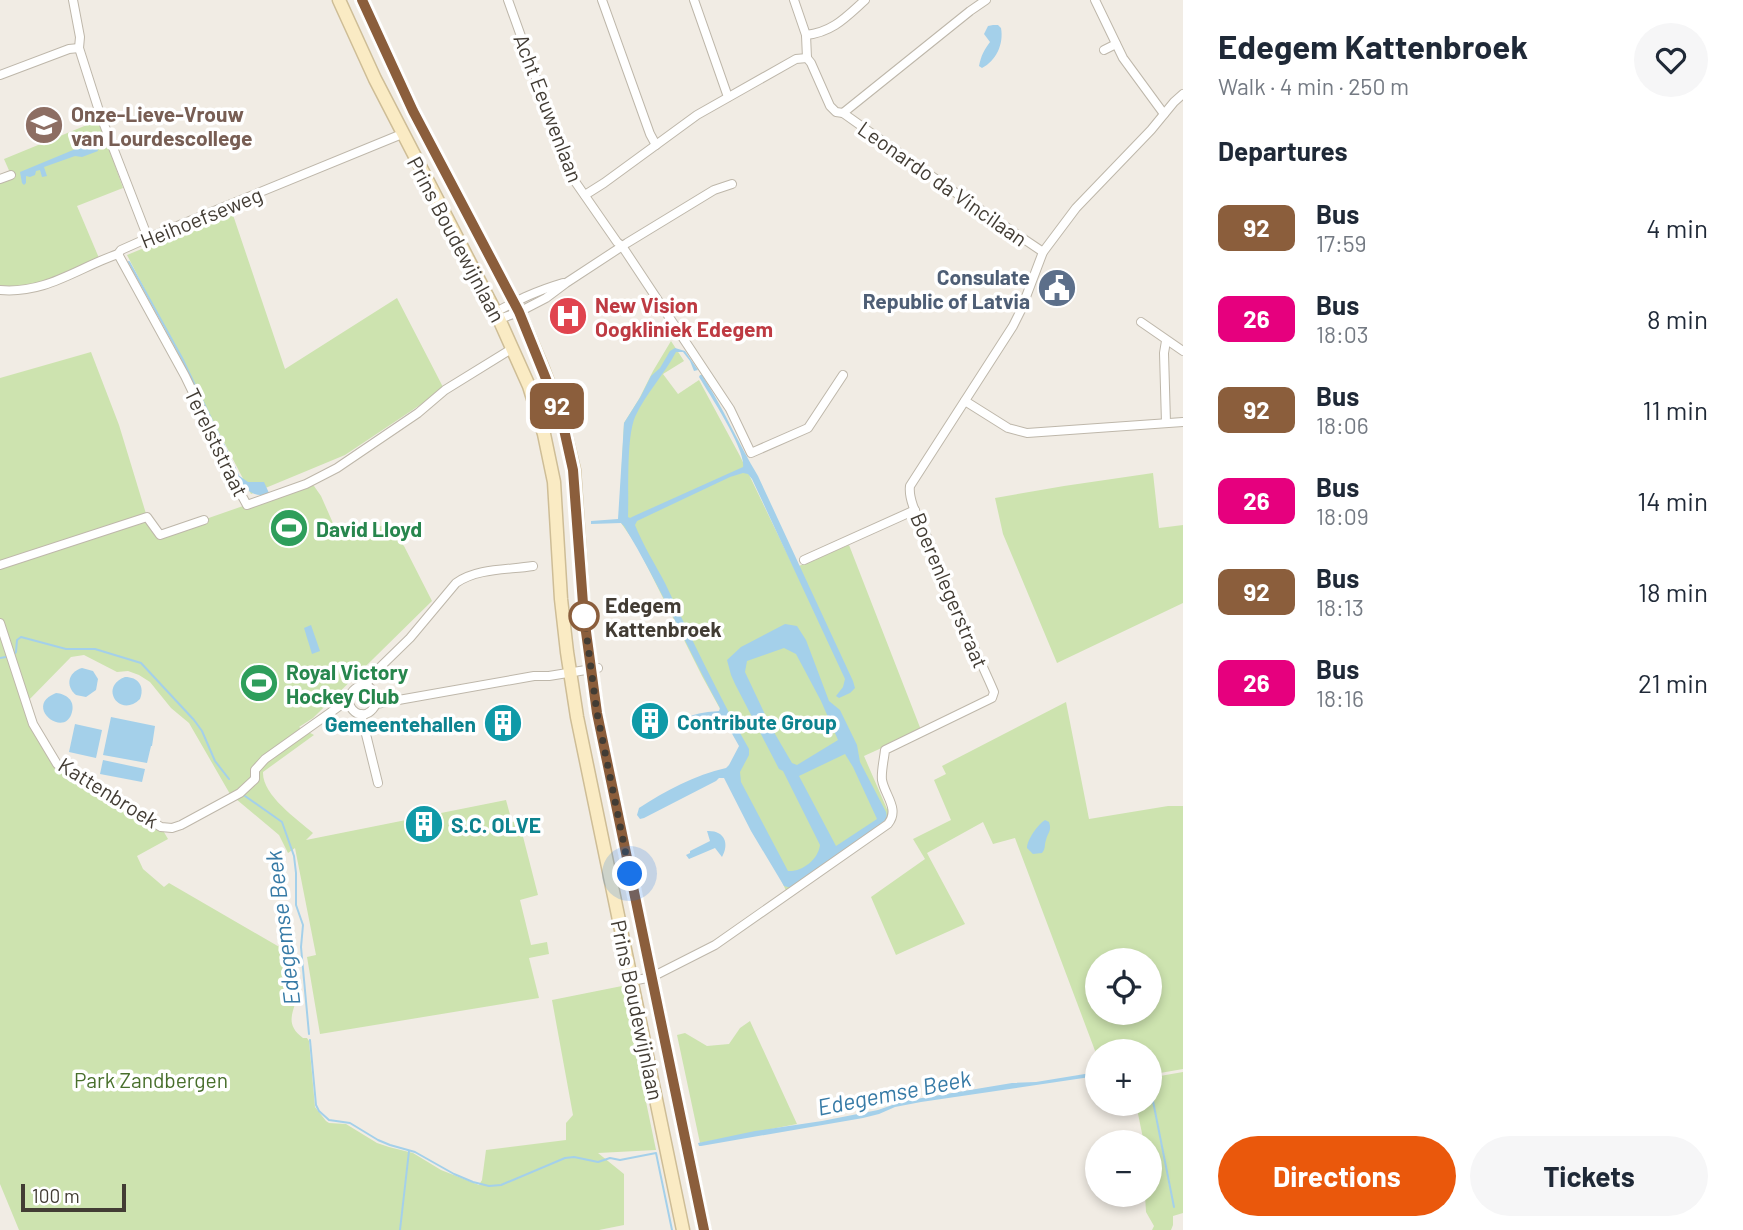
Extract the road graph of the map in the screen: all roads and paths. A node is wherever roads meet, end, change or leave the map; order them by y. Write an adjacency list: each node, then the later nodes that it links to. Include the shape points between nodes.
1 (73, 0): 14 (street)
2 (340, 0): 11 (main road, Prins Boudewijnlaan)
3 (508, 0): 27 (street, Acht Eeuwenlaan, via 566,162)
4 (602, 0): 23 (street)
5 (694, 0): 19 (street)
6 (794, 0): 12 (street)
7 (865, 0): 12 (street, via 835,26)
8 (986, 0): 20 (street)
9 (1095, 0): 13 (street)
10 (363, 3): 11 (main road); 33 (main road, Prins Boudewijnlaan, via 413,111)
11 (345, 13): 22 (main road, Prins Boudewijnlaan)
12 (806, 35): 16 (street)
13 (1116, 44): 15 (street); 21 (street)
14 (79, 48): 17 (street); 28 (street)
15 (1104, 50)
16 (807, 58): 19 (street, via 796,59); 20 (street, Leonardo da Vincilaan, via 830,106)
17 (0, 75)
18 (1183, 94): 21 (street, Boerenlegerstraat)
19 (728, 97): 23 (street)
20 (843, 113): 30 (street, Leonardo da Vincilaan)
21 (1164, 114): 30 (street, Boerenlegerstraat, via 1076,208)
22 (402, 134): 28 (street, Heihoefseweg); 34 (main road, Prins Boudewijnlaan)
23 (656, 145): 27 (street)
24 (11, 175): 25 (street)
25 (0, 179)
26 (732, 184): 29 (street, via 714,190)
27 (585, 195): 29 (street, Acht Eeuwenlaan)
28 (148, 238): 31 (street, Heihoefseweg)
29 (622, 246): 33 (street, via 546,298); 39 (street, Acht Eeuwenlaan, via 730,410 751,453 808,428)
30 (1043, 252): 40 (street, Boerenlegerstraat, via 1018,317)
31 (118, 254): 32 (street, Heihoefseweg, via 46,286); 37 (street, Terelststraat, via 190,385 247,505 337,468 445,390)
32 (0, 290)
33 (516, 307): 34 (street); 49 (main road, Prins Boudewijnlaan, via 561,416 573,470 579,563)
34 (497, 316): 37 (main road, Prins Boudewijnlaan)
35 (1141, 322): 36 (street)
36 (1167, 341): 38 (street); 42 (street)
37 (513, 348): 50 (main road, Prins Boudewijnlaan, via 544,434 554,482)
38 (1183, 351)
39 (843, 375)
40 (965, 401): 42 (street, via 1008,429 1027,433); 43 (street, Boerenlegerstraat, via 910,486)
41 (1183, 422): 42 (street)
42 (1166, 423)
43 (915, 510): 45 (street); 56 (street, Boerenlegerstraat, via 994,692 992,698 885,750 882,779 893,809 888,824 715,945)
44 (204, 520): 46 (street, via 160,535 147,517)
45 (804, 560)
46 (0, 565)
47 (533, 566): 51 (street, Kattenbroek, via 475,574 456,583)
48 (0, 623): 52 (street, Kattenbroek, via 33,724 57,764 161,827 181,825 240,793 255,779 255,770 265,759)
49 (594, 669): 50 (street); 56 (main road, Prins Boudewijnlaan, via 597,713)
50 (566, 673): 53 (street); 57 (main road, Prins Boudewijnlaan)
51 (366, 686): 52 (street, Kattenbroek, via 357,687); 53 (street, via 374,691)
52 (348, 699): 54 (street)
53 (376, 704): 54 (street)
54 (361, 714): 55 (street)
55 (377, 783)
56 (652, 976): 57 (street); 59 (main road, Prins Boudewijnlaan)
57 (632, 981): 58 (main road, Prins Boudewijnlaan)
58 (683, 1230)
59 (704, 1230)

